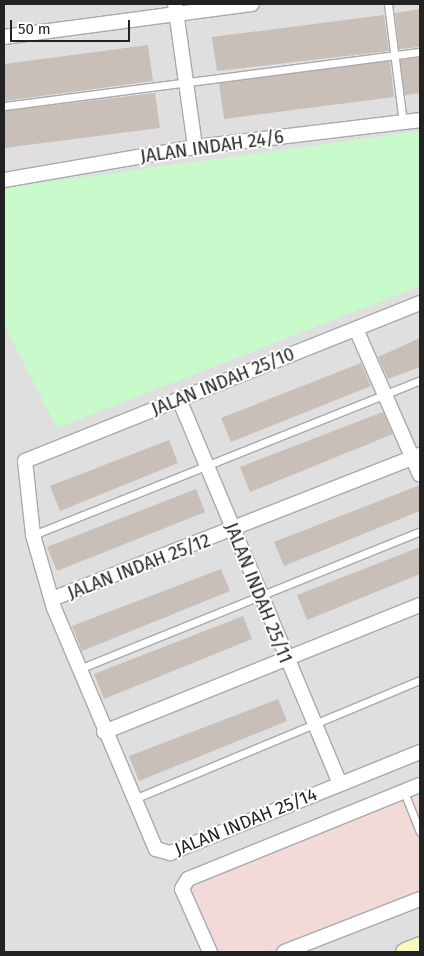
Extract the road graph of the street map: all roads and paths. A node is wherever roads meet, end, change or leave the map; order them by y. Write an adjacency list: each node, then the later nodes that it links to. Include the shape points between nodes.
1 (252, 4): 3 (street)
2 (388, 4): 6 (lane)
3 (175, 9): 4 (street); 7 (street)
4 (4, 37)
5 (420, 52): 6 (lane)
6 (395, 56): 7 (lane); 10 (lane)
7 (186, 81): 8 (lane); 11 (street)
8 (4, 106)
9 (420, 120): 10 (street, JALAN INDAH 24/6)
10 (403, 122): 11 (street, JALAN INDAH 24/6)
11 (195, 147): 12 (street, JALAN INDAH 24/6)
12 (4, 180)
13 (420, 303): 14 (street, JALAN INDAH 25/10)
14 (356, 329): 16 (street); 17 (street, JALAN INDAH 25/10)
15 (420, 380): 16 (lane)
16 (385, 395): 18 (street); 20 (lane)
17 (179, 399): 19 (street, JALAN INDAH 25/10); 20 (street, JALAN INDAH 25/11)
18 (417, 457): 21 (street); 22 (street, JALAN INDAH 25/12)
19 (25, 461): 24 (street, JALAN INDAH 25/14)
20 (207, 466): 22 (street, JALAN INDAH 25/11); 24 (lane)
21 (420, 475)
22 (232, 531): 25 (street, JALAN INDAH 25/11); 26 (street, JALAN INDAH 25/12)
23 (420, 532): 25 (lane)
24 (33, 535): 26 (street, JALAN INDAH 25/14)
25 (259, 598): 28 (street, JALAN INDAH 25/11); 29 (lane)
26 (52, 599): 29 (street, JALAN INDAH 25/14)
27 (420, 605): 28 (street)
28 (285, 660): 31 (street, JALAN INDAH 25/11); 32 (street)
29 (79, 669): 32 (street, JALAN INDAH 25/14)
30 (420, 680): 31 (lane)
31 (313, 726): 34 (street, JALAN INDAH 25/11); 37 (lane)
32 (104, 732): 37 (street, JALAN INDAH 25/14)
33 (420, 752): 34 (street, JALAN INDAH 25/14)
34 (340, 784): 37 (street, JALAN INDAH 25/14, via 170,853 156,849)
35 (420, 785): 36 (street)
36 (404, 792): 38 (lane); 41 (street, via 182,884)
37 (133, 799)
38 (420, 832)
39 (420, 899): 42 (street)
40 (420, 946): 43 (main road)
41 (210, 952)
42 (284, 952)
43 (405, 952)

